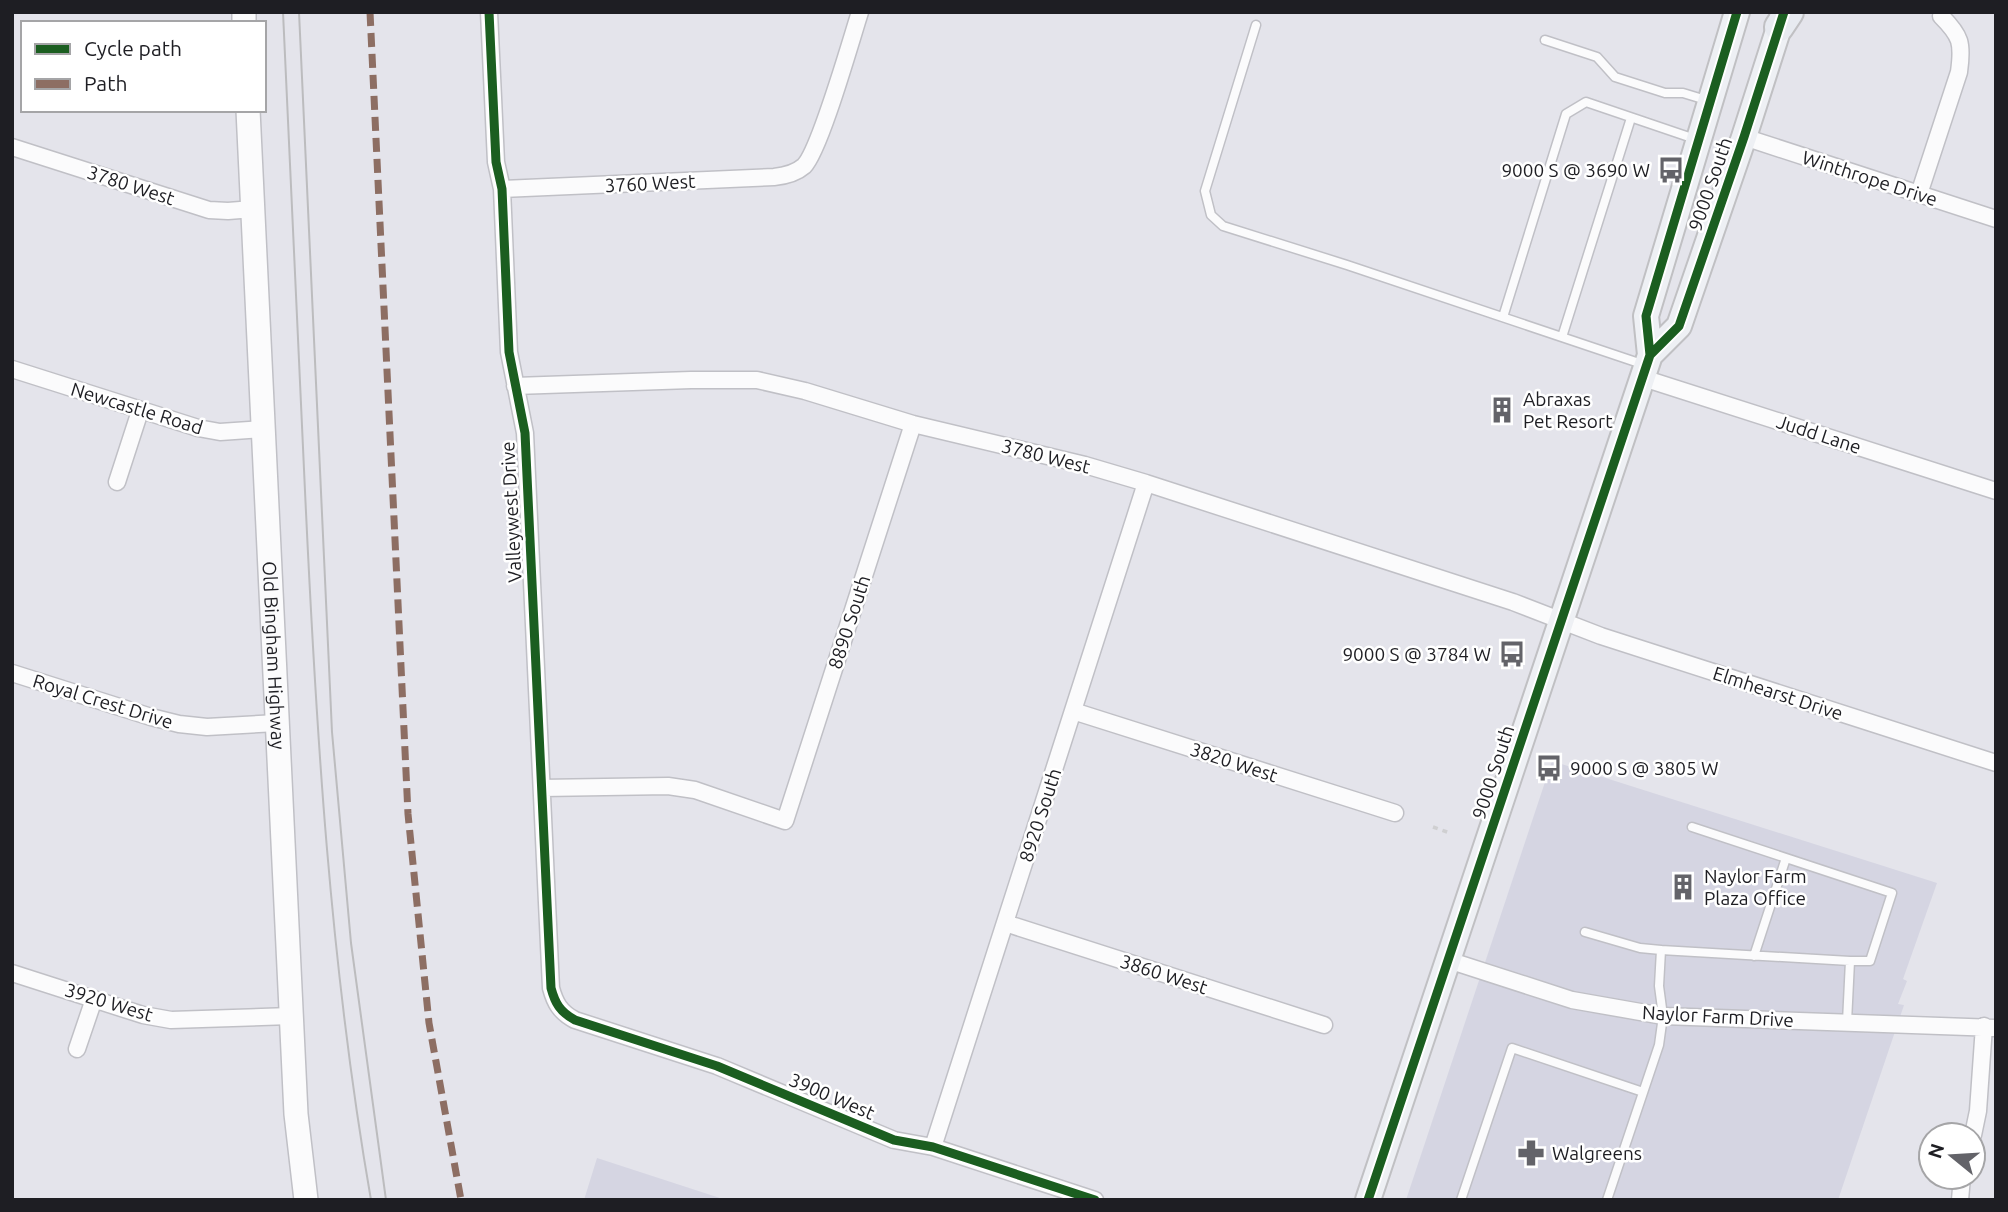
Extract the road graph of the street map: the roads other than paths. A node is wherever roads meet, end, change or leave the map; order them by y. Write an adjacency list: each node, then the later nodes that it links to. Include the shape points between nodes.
1 (489, 12): 14 (street, Valleywest Drive, via 496,162)
2 (860, 12): 14 (street, 3760 West, via 816,145 796,171 774,177)
3 (1737, 12): 8 (main road, 9000 South)
4 (1941, 16): 15 (street, via 1957,33 1962,50)
5 (1784, 17): 11 (main road, 9000 South)
6 (1256, 25): 18 (lane, via 1205,191 1211,215 1223,226)
7 (1545, 40): 8 (lane, via 1597,57 1615,77)
8 (1709, 101): 12 (main road, 9000 South)
9 (248, 112): 16 (street, Old Bingham Highway)
10 (1631, 118): 12 (lane); 18 (lane, via 1587,102 1566,114); 19 (lane)
11 (1744, 137): 15 (street, Winthrope Drive); 20 (main road, 9000 South, via 1679,326)
12 (1697, 140): 20 (main road, 9000 South, via 1646,316)
13 (12, 147): 16 (street, 3780 West, via 209,210)
14 (502, 189): 22 (street, Valleywest Drive, via 509,352)
15 (1919, 194): 17 (street, Winthrope Drive)
16 (253, 209): 25 (street, Old Bingham Highway)
17 (1996, 219)
18 (1503, 317): 19 (lane)
19 (1562, 337): 20 (lane)
20 (1646, 366): 28 (street, Judd Lane); 29 (main road, 9000 South)
21 (12, 369): 23 (street, Newcastle Road)
22 (515, 387): 24 (street, 3780 West, via 757,380); 34 (street, Valleywest Drive, via 525,433)
23 (140, 411): 25 (street, Newcastle Road, via 220,432); 26 (street)
24 (913, 424): 27 (street, 3780 West); 34 (street, 8890 South, via 785,821 695,790 668,786)
25 (263, 429): 32 (street, Old Bingham Highway)
26 (117, 482)
27 (1146, 483): 29 (street, 3780 West); 31 (street, 8920 South)
28 (1996, 491)
29 (1561, 621): 33 (street, Elmhearst Drive); 42 (main road, 9000 South)
30 (12, 673): 32 (street, Royal Crest Drive, via 179,724)
31 (1073, 710): 35 (street, 3820 West); 38 (street, 8920 South)
32 (277, 723): 47 (street, Old Bingham Highway)
33 (1996, 763)
34 (542, 788): 46 (street, Valleywest Drive, via 551,988)
35 (1395, 813)
36 (1692, 827): 37 (lane)
37 (1786, 858): 41 (lane); 43 (lane, via 1892,893 1870,961)
38 (1005, 923): 50 (street, 3860 West); 55 (street, 8920 South)
39 (1585, 932): 40 (lane)
40 (1661, 950): 41 (lane); 48 (lane)
41 (1754, 956): 43 (lane)
42 (1448, 960): 48 (street, Naylor Farm Drive, via 1572,1000); 58 (main road, 9000 South)
43 (1850, 961): 49 (lane)
44 (12, 972): 45 (street, 3920 West)
45 (94, 999): 47 (street, 3920 West, via 171,1020); 52 (street)
46 (561, 1010): 55 (street, 3900 West, via 575,1020 717,1066 894,1140)
47 (291, 1016): 56 (street, Old Bingham Highway, via 298,1146)
48 (1663, 1016): 49 (street, Naylor Farm Drive); 53 (lane)
49 (1847, 1022): 51 (street, Naylor Farm Drive)
50 (1324, 1025)
51 (1990, 1027): 54 (street)
52 (77, 1049)
53 (1643, 1092): 59 (lane, via 1512,1048); 60 (lane)
54 (1976, 1121)
55 (933, 1147): 57 (street, 3900 West)
56 (306, 1200)
57 (1095, 1200)
58 (1368, 1200)
59 (1461, 1200)
60 (1607, 1200)

